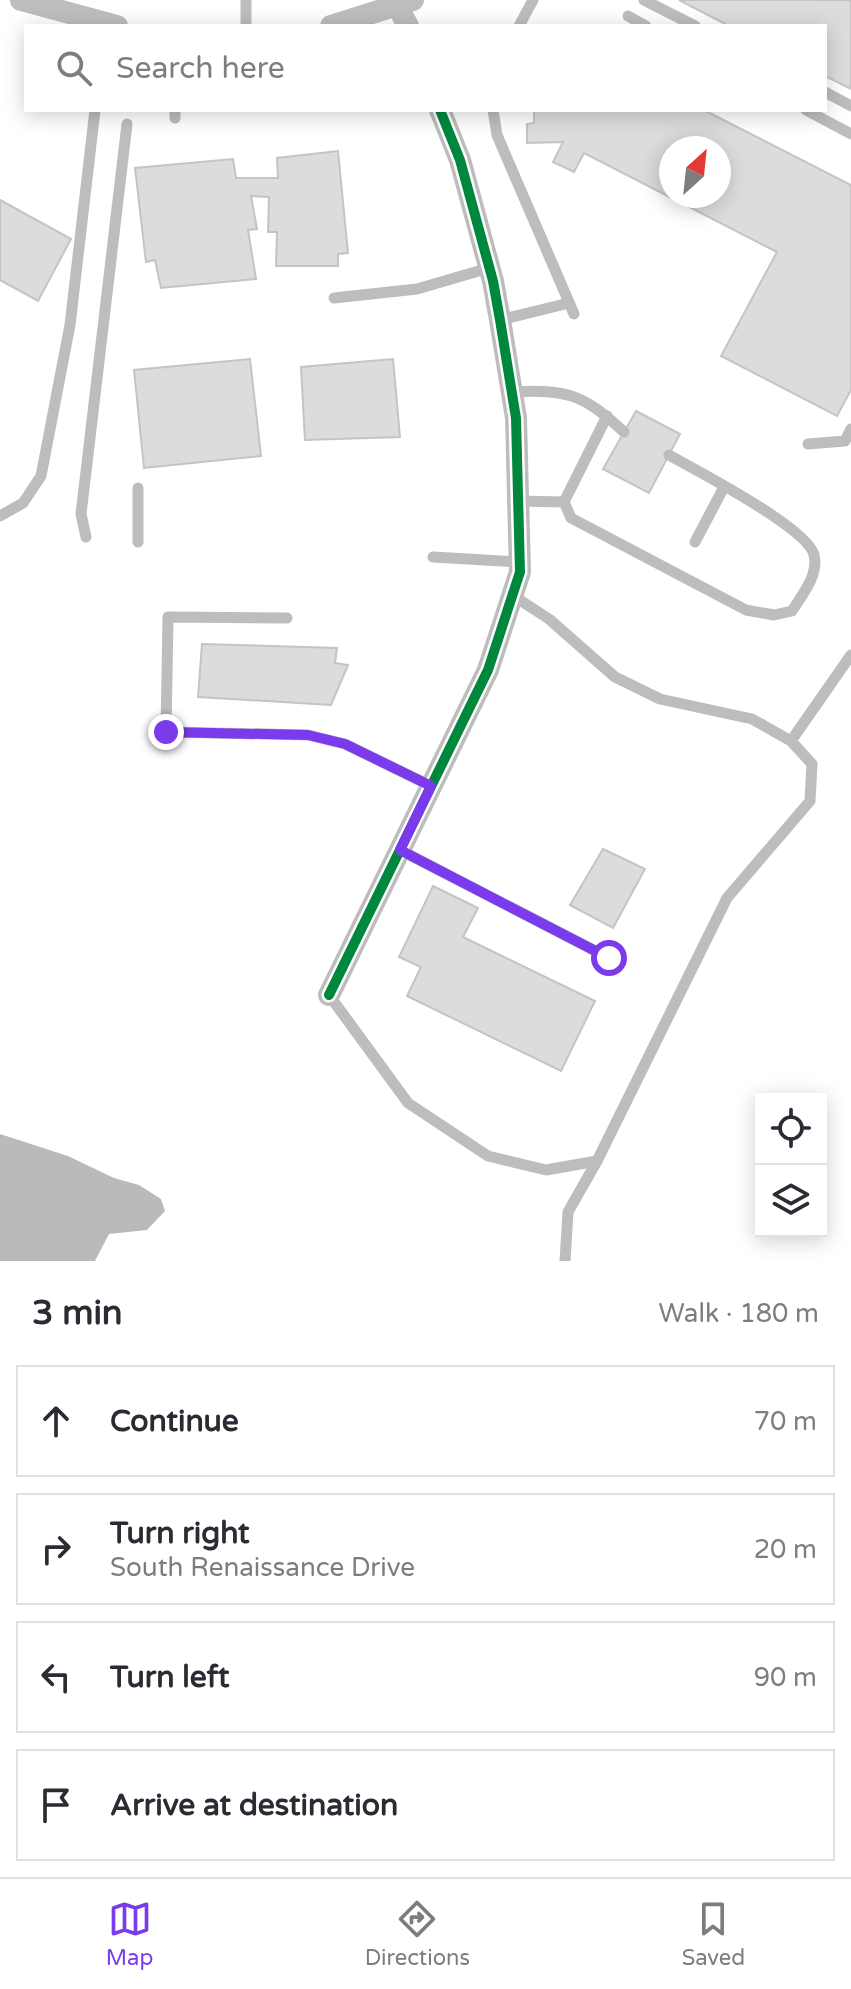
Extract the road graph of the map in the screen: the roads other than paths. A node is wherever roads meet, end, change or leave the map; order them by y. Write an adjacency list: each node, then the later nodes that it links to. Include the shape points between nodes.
1 (21, 0): 7 (street)
2 (246, 0): 8 (lane)
3 (533, 0): 10 (lane)
4 (644, 0): 12 (lane)
5 (406, 11): 9 (street)
6 (628, 16): 11 (lane)
7 (105, 24)
8 (246, 24)
9 (341, 24)
10 (520, 24)
11 (642, 24)
12 (691, 24)
13 (827, 93): 14 (lane)
14 (851, 106)
15 (95, 112): 34 (lane, via 70,325 41,476 23,503)
16 (441, 112): 21 (street, via 460,160)
17 (493, 112): 23 (lane, via 497,135 571,309)
18 (810, 112): 20 (lane)
19 (127, 124): 35 (lane, via 81,514)
20 (851, 134)
21 (489, 268): 22 (lane, via 417,289); 23 (street)
22 (334, 298)
23 (500, 320): 24 (street)
24 (512, 392): 25 (lane, via 555,390 594,404); 32 (street)
25 (607, 416): 27 (lane); 33 (lane)
26 (851, 429): 28 (lane, via 845,441)
27 (624, 432)
28 (808, 444)
29 (669, 455): 30 (lane)
30 (724, 487): 33 (lane, via 798,532 814,554 814,575 792,611 774,615 746,610 571,518); 37 (lane)
31 (138, 488): 36 (lane)
32 (518, 501): 33 (lane); 39 (street)
33 (564, 502)
34 (0, 516)
35 (86, 537)
36 (138, 542)
37 (695, 542)
38 (433, 557): 39 (lane)
39 (520, 562): 40 (street)
40 (512, 595): 43 (lane, via 549,619 615,677 660,699 752,719); 44 (street, via 488,670)
41 (287, 618): 44 (lane, via 168,617 166,732 308,735 345,744)
42 (851, 655): 43 (lane)
43 (791, 741): 48 (lane, via 812,764 810,801 727,898)
44 (431, 786): 45 (street)
45 (400, 850): 46 (lane); 47 (street)
46 (609, 958)
47 (329, 995): 48 (lane, via 408,1103 488,1156 546,1170)
48 (597, 1161): 49 (lane, via 568,1212)
49 (565, 1261)

